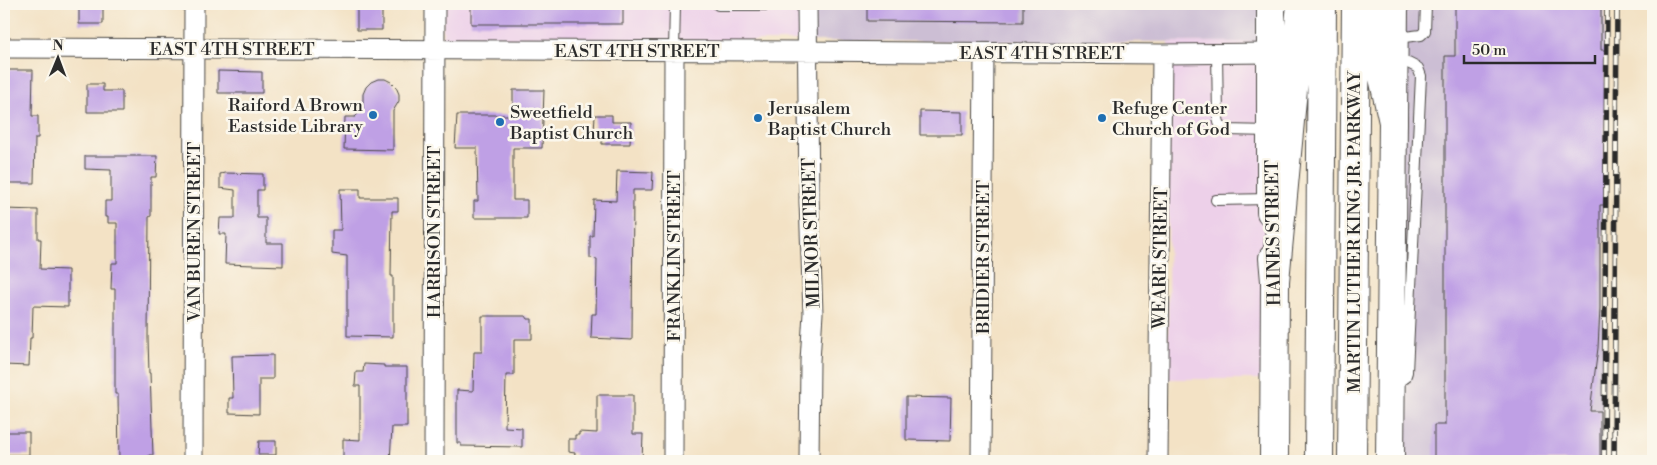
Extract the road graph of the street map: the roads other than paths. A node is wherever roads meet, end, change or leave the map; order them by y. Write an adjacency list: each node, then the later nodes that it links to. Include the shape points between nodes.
1 (194, 4): 15 (street, VAN BUREN STREET)
2 (435, 4): 16 (street, HARRISON STREET)
3 (674, 4): 17 (lane)
4 (718, 4): 5 (lane)
5 (767, 4)
6 (807, 4): 18 (street, MILNOR STREET)
7 (1271, 4): 22 (main road, HAINES STREET)
8 (1302, 4): 28 (main road)
9 (1322, 4): 37 (main road, MARTIN LUTHER KING JR. PARKWAY)
10 (1356, 4): 38 (main road, MARTIN LUTHER KING JR. PARKWAY)
11 (1372, 4): 24 (main road, via 1378,55)
12 (1394, 4): 19 (main road)
13 (1426, 4): 19 (lane, via 1425,32)
14 (4, 48): 15 (street, EAST 4TH STREET)
15 (194, 49): 16 (street, EAST 4TH STREET); 30 (street, VAN BUREN STREET)
16 (435, 50): 17 (street, EAST 4TH STREET); 31 (street, HARRISON STREET)
17 (674, 51): 18 (street, EAST 4TH STREET); 32 (street, FRANKLIN STREET)
18 (808, 51): 20 (street, EAST 4TH STREET); 33 (street, MILNOR STREET, via 814,312)
19 (1393, 51): 24 (main road); 29 (lane, via 1418,68 1421,76 1407,372 1404,378)
20 (984, 53): 23 (street, EAST 4TH STREET); 34 (street, BRIDIER STREET)
21 (1217, 53): 22 (street, EAST 4TH STREET); 23 (street, EAST 4TH STREET); 25 (lane, via 1219,124 1226,130)
22 (1271, 53): 25 (main road, HAINES STREET)
23 (1162, 54): 35 (street, WEARE STREET)
24 (1393, 122): 29 (main road)
25 (1271, 131): 27 (main road, HAINES STREET)
26 (1216, 200): 27 (lane)
27 (1271, 200): 28 (main road, HAINES STREET)
28 (1275, 281): 36 (main road, HAINES STREET)
29 (1391, 380): 39 (main road)
30 (193, 461)
31 (434, 461)
32 (673, 461)
33 (809, 461)
34 (981, 461)
35 (1158, 461)
36 (1274, 461)
37 (1319, 461)
38 (1352, 461)
39 (1390, 461)

